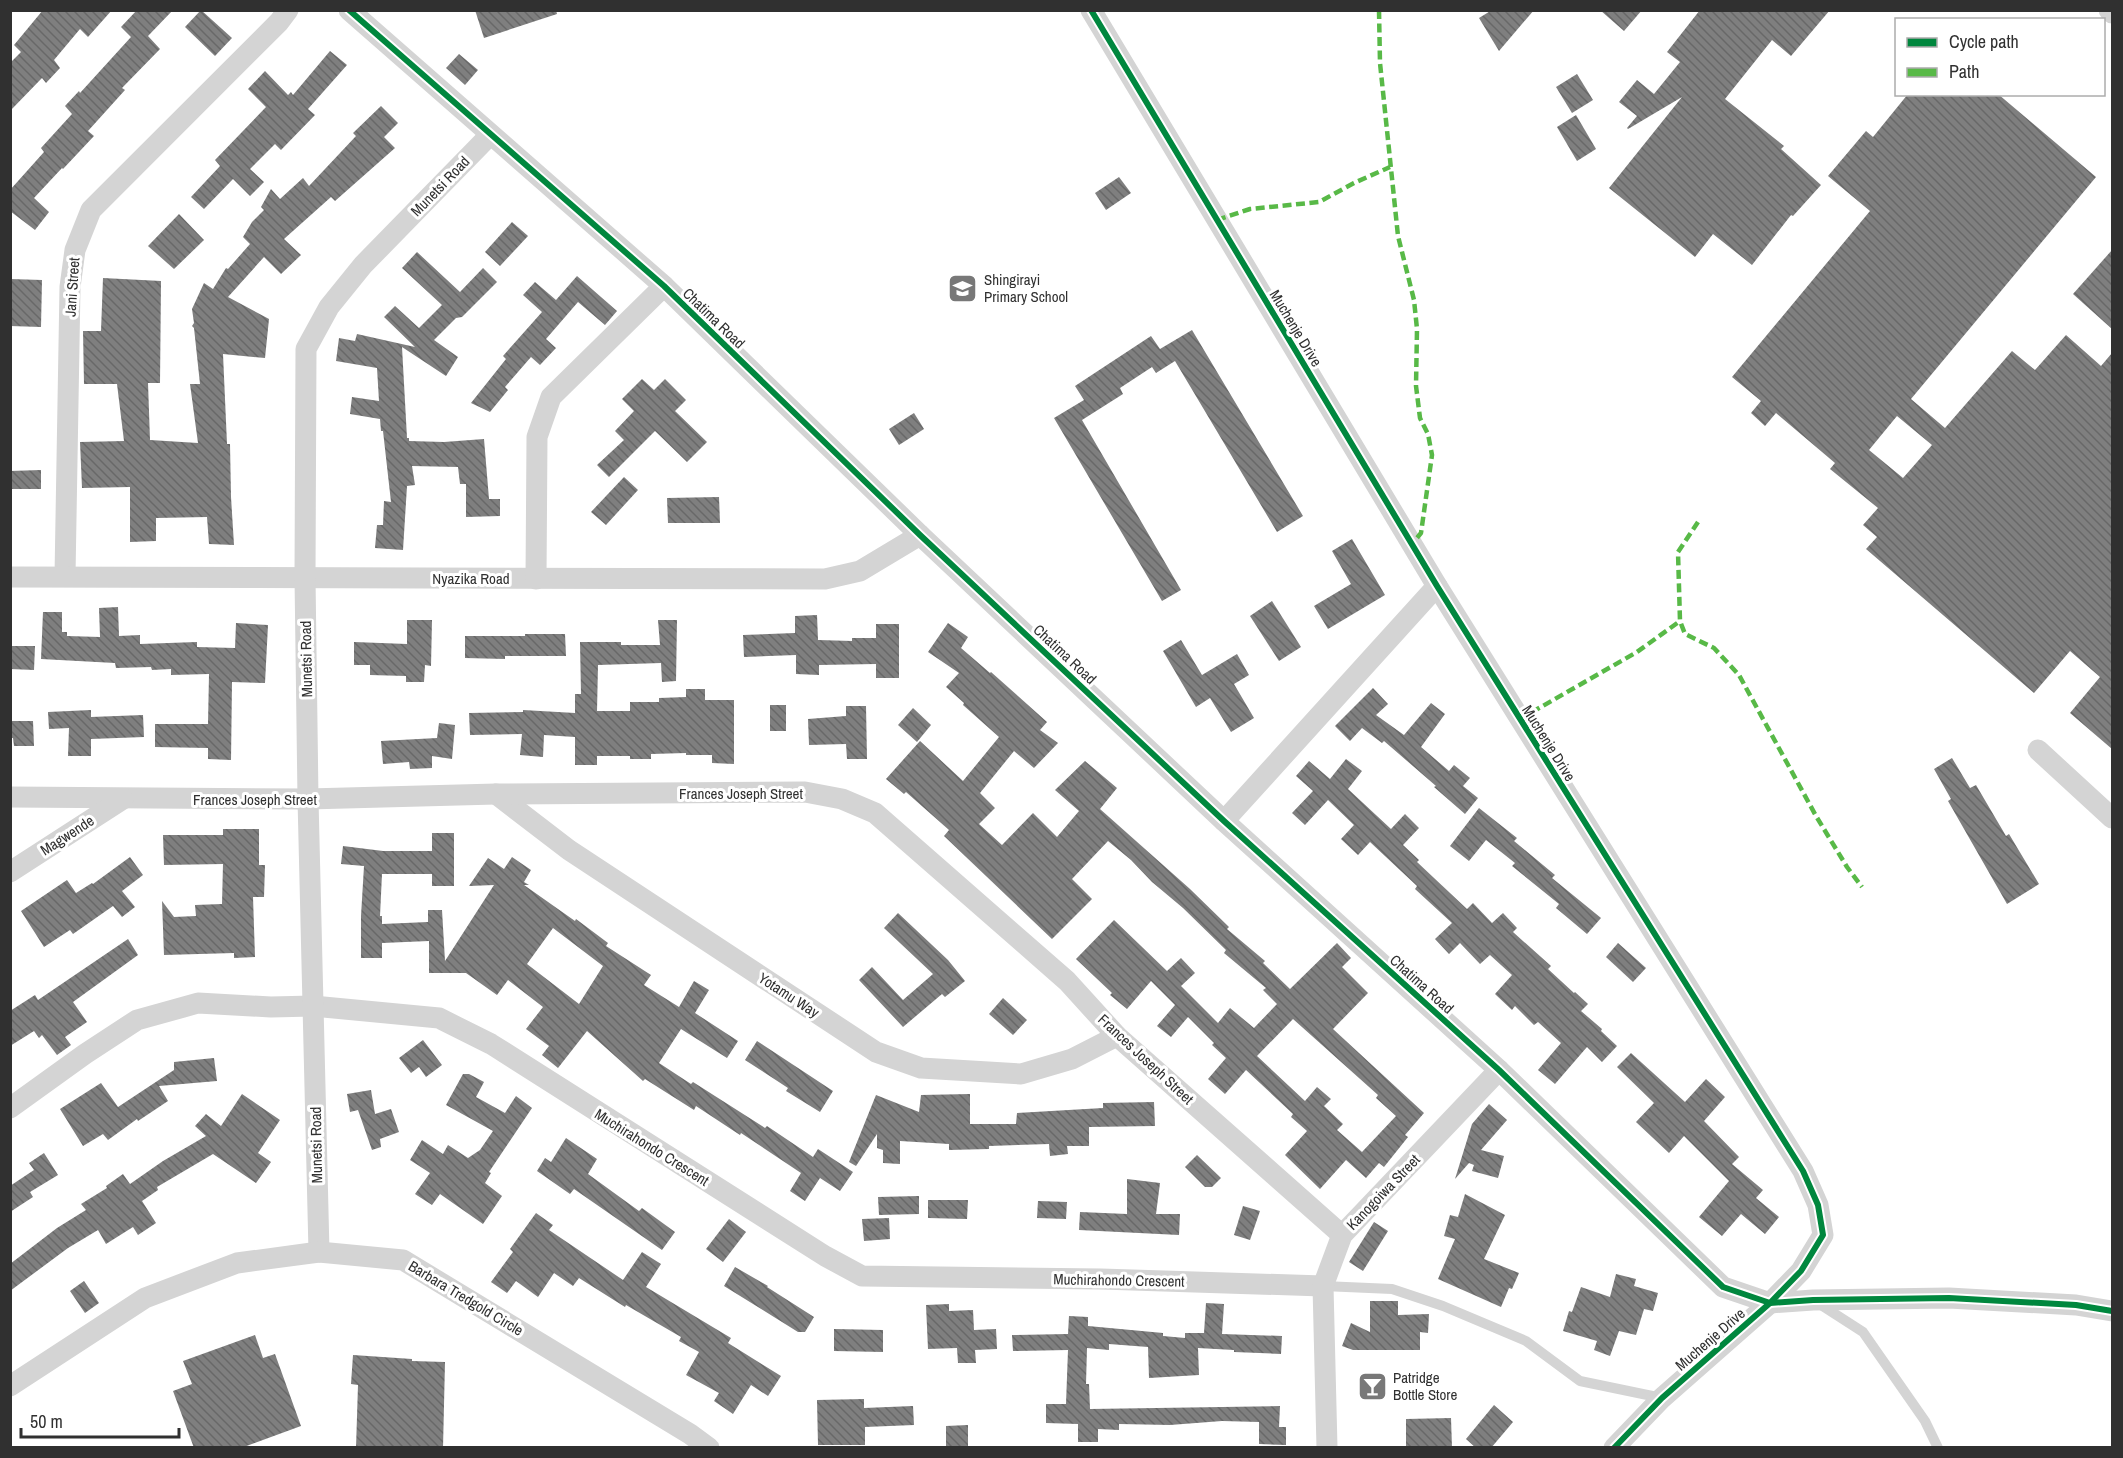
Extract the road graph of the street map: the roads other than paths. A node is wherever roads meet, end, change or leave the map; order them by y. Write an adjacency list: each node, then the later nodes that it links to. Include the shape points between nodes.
1 (288, 10): 7 (street, Jani Street, via 91,210 75,250 70,287)
2 (349, 10): 4 (street, Chatima Road)
3 (1093, 11): 11 (street, Muchenje Drive)
4 (490, 135): 5 (street, Chatima Road); 9 (street, Munetsi Road, via 363,265 329,307 306,349)
5 (664, 286): 6 (street, Chatima Road); 10 (street, via 551,397 537,437)
6 (920, 535): 10 (street, Nyazika Road, via 860,571 825,579); 18 (street, Chatima Road)
7 (65, 576): 8 (street, Nyazika Road); 9 (street, Nyazika Road)
8 (10, 577)
9 (306, 577): 10 (street, Nyazika Road); 16 (street, Munetsi Road)
10 (536, 579)
11 (1437, 586): 18 (street); 28 (street, Muchenje Drive, via 1803,1171 1818,1205 1822,1235 1802,1271)
12 (2038, 750): 17 (street)
13 (496, 794): 16 (street, Frances Joseph Street); 21 (street, Yotamu Way, via 569,850 876,1052 921,1068 1021,1074 1072,1059); 21 (street, Frances Joseph Street, via 805,792 842,799 875,813 1067,981)
14 (10, 796): 15 (street, Frances Joseph Street)
15 (123, 799): 16 (street, Frances Joseph Street); 19 (street, Magwende)
16 (308, 800): 20 (street, Munetsi Road)
17 (2112, 818)
18 (1224, 821): 22 (street, Chatima Road)
19 (10, 872)
20 (313, 1006): 23 (street, Muchirahondo Crescent, via 198,1003 137,1020); 25 (street, Munetsi Road); 26 (street, Muchirahondo Crescent, via 439,1018 491,1044 862,1276)
21 (1117, 1036): 24 (street, Frances Joseph Street)
22 (1499, 1070): 24 (street, Kanogoiwa Street); 28 (street, Chatima Road, via 1723,1287)
23 (10, 1108)
24 (1342, 1235): 26 (street, Kanogoiwa Street)
25 (319, 1252): 30 (street, Barbara Tredgold Circle, via 237,1263 145,1298); 32 (street, Barbara Tredgold Circle, via 403,1260)
26 (1323, 1286): 31 (lane, via 1392,1289 1526,1341 1580,1381); 33 (street, Kanogoiwa Street)
27 (1814, 1300): 28 (street); 29 (street, via 1997,1299); 35 (lane, via 1863,1332 1925,1421)
28 (1770, 1303): 31 (street, Muchenje Drive)
29 (2112, 1311)
30 (10, 1386)
31 (1662, 1398): 34 (street, Muchenje Drive)
32 (709, 1448)
33 (1327, 1448)
34 (1614, 1448)
35 (1938, 1448)

